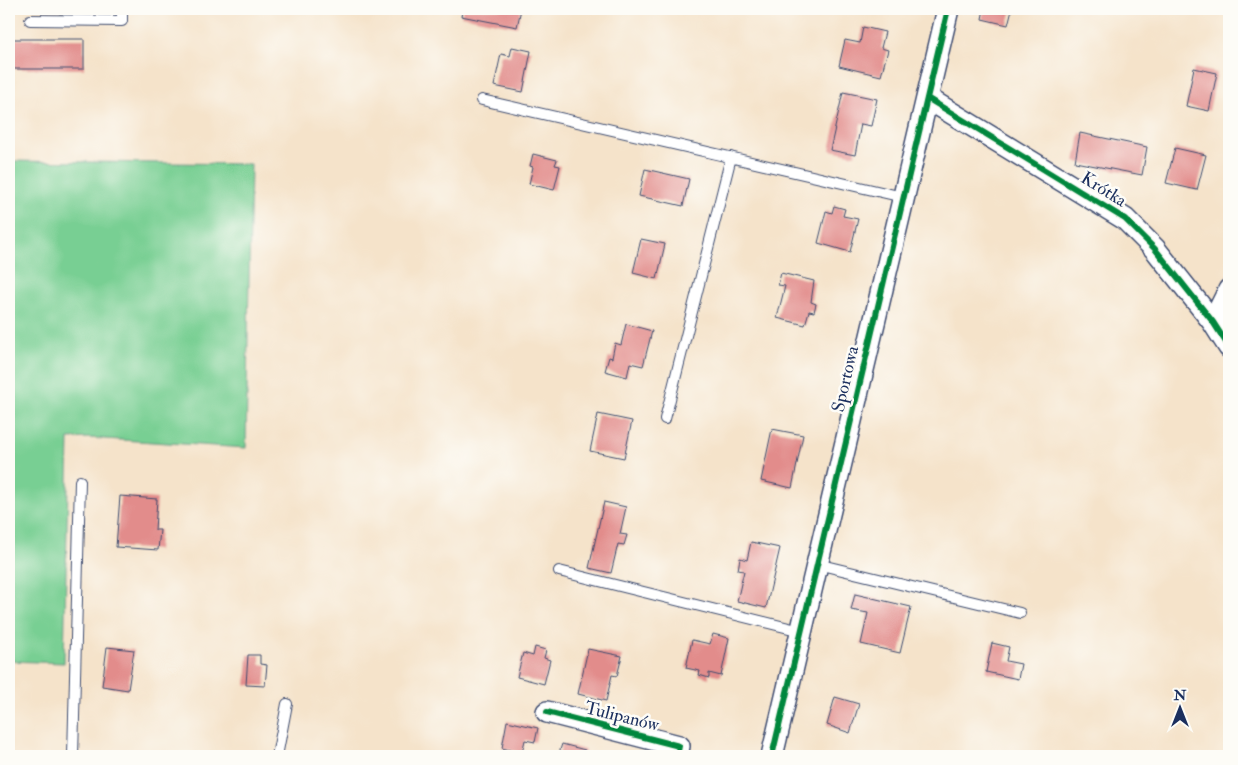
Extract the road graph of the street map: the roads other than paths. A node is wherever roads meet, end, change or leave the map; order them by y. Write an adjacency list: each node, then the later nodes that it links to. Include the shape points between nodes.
1 (122, 9): 3 (lane, via 122,21)
2 (948, 9): 4 (street, Sportowa)
3 (30, 20)
4 (927, 98): 7 (street, Sportowa); 9 (street, Krótka, via 1125,220 1155,249)
5 (482, 100): 6 (lane)
6 (731, 157): 7 (lane); 11 (lane)
7 (903, 197): 13 (street, Sportowa)
8 (1229, 290): 9 (street)
9 (1213, 322): 10 (street, Krótka)
10 (1229, 347)
11 (665, 419)
12 (80, 481): 19 (lane)
13 (817, 564): 15 (lane); 16 (street, Sportowa)
14 (559, 572): 16 (lane)
15 (1020, 613)
16 (801, 631): 22 (street, Sportowa)
17 (287, 704): 20 (lane)
18 (547, 712): 21 (street, Tulipanów, via 679,746)
19 (73, 756)
20 (276, 756)
21 (677, 756)
22 (772, 756)

